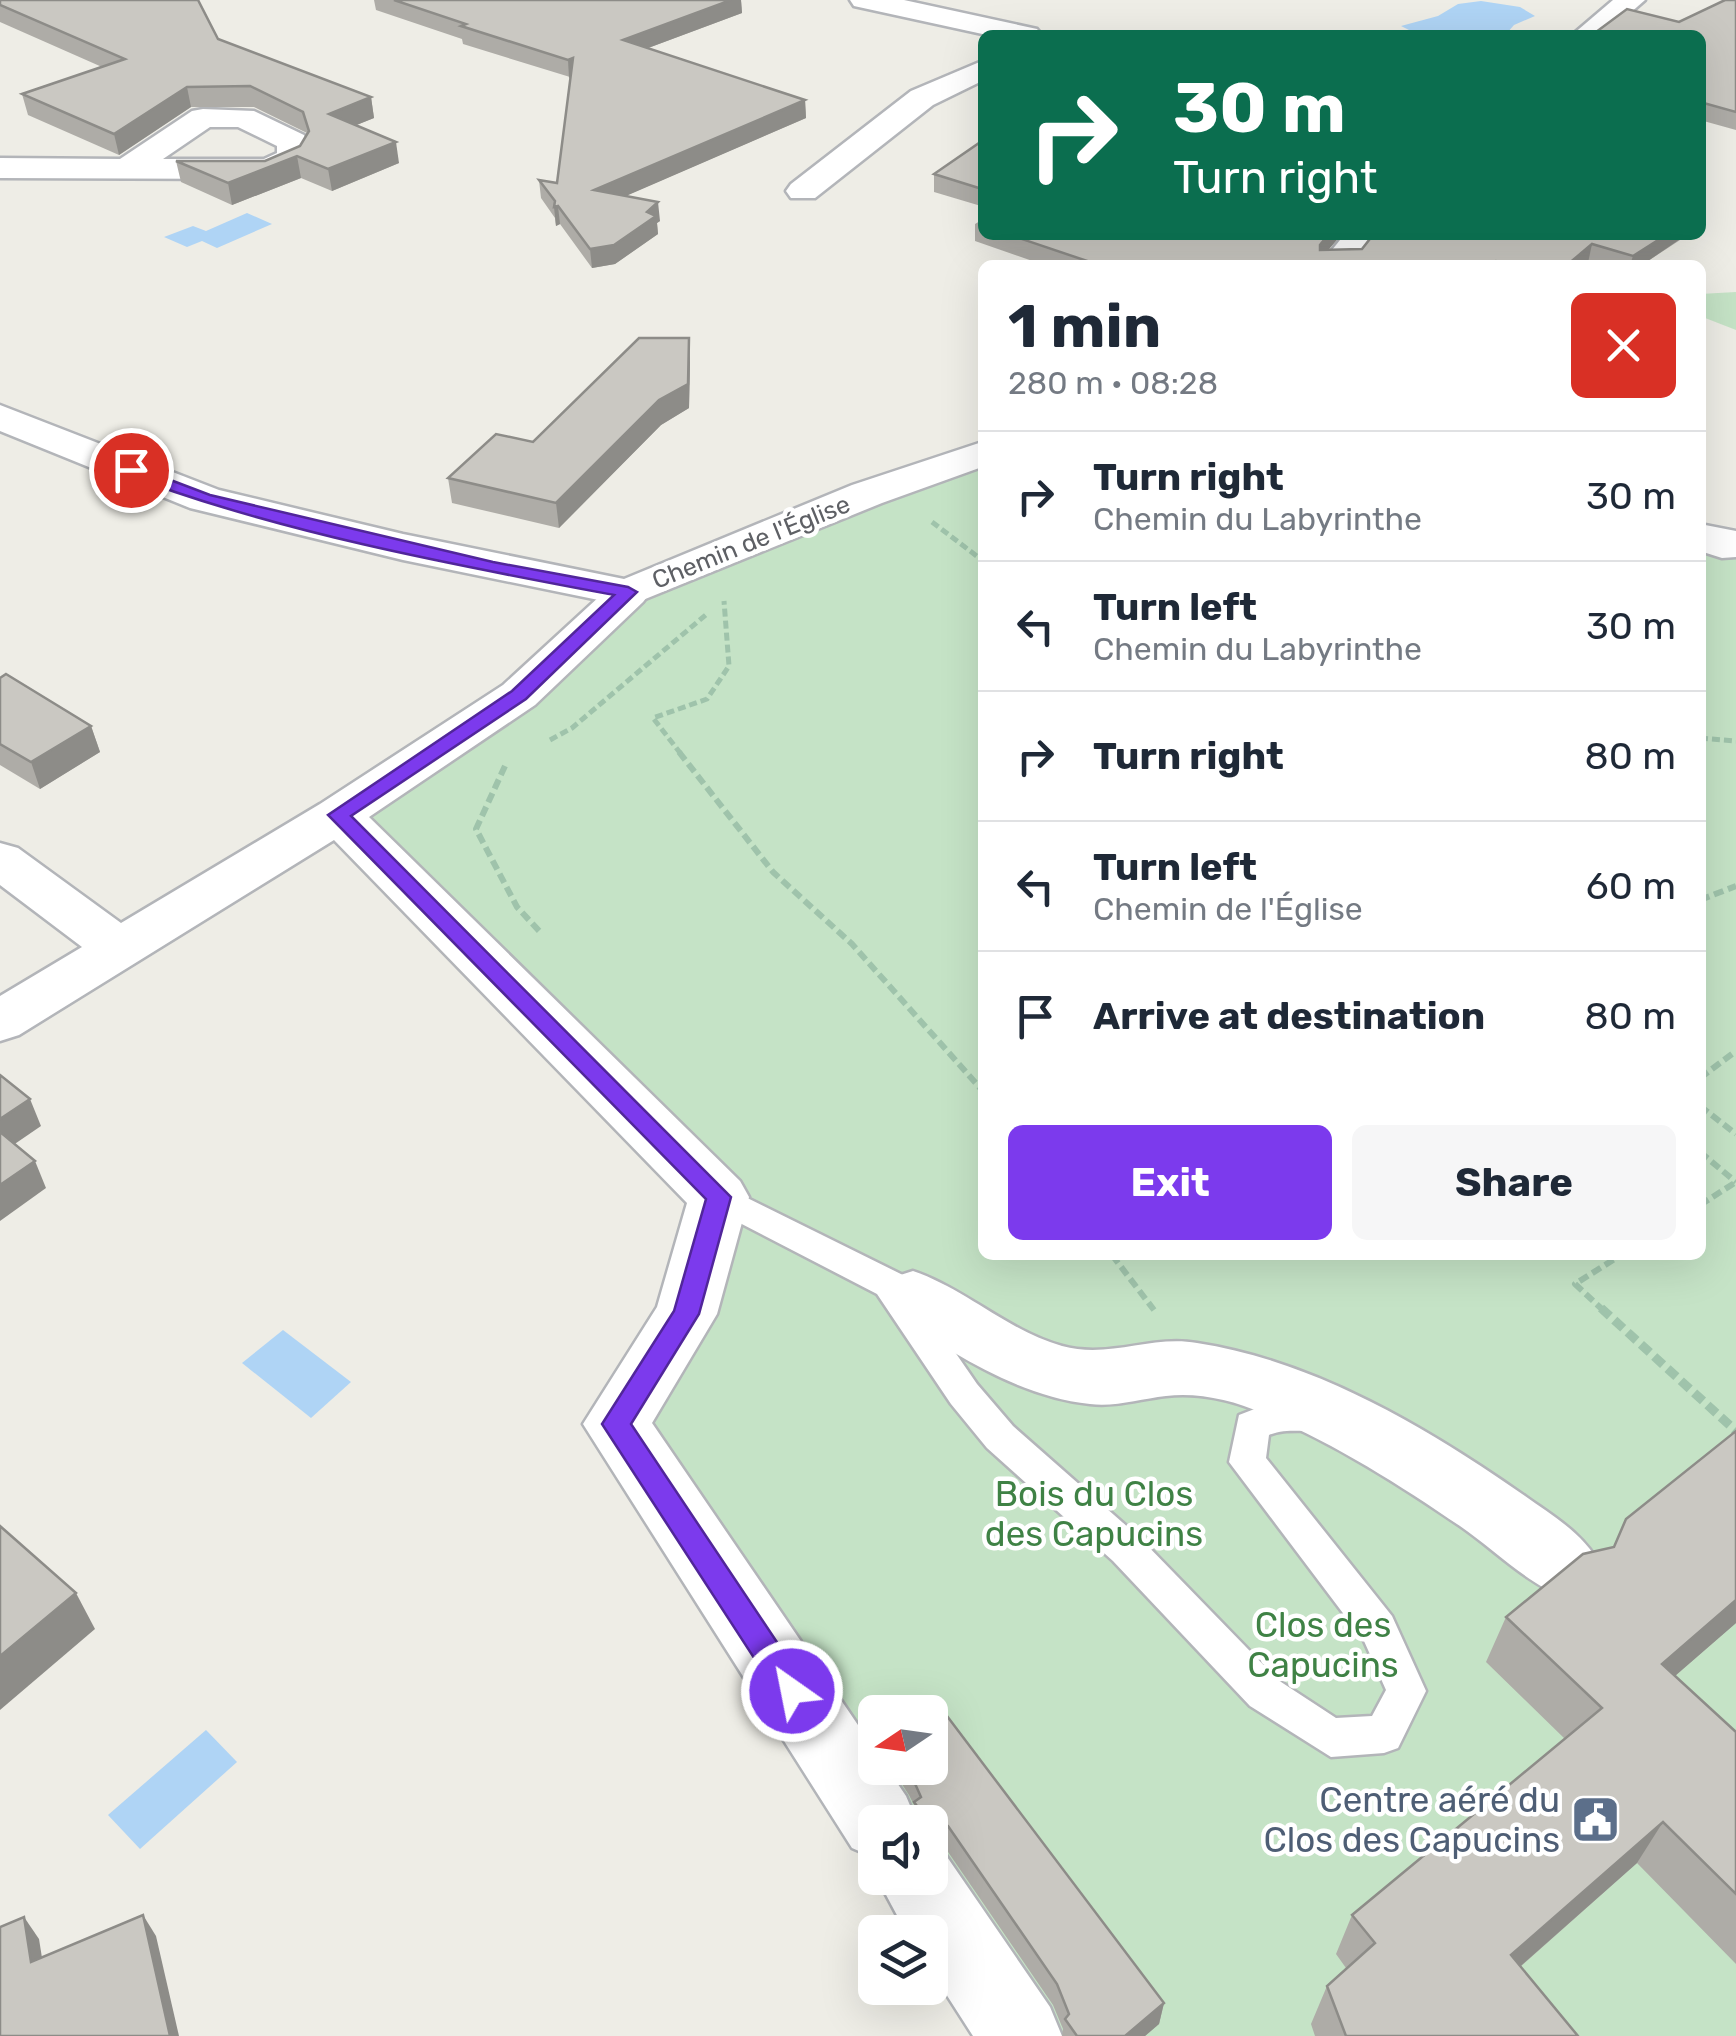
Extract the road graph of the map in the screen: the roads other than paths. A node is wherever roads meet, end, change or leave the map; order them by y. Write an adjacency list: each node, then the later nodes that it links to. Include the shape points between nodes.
1 (864, 0): 3 (street)
2 (1631, 0): 4 (street)
3 (1004, 30)
4 (1593, 30)
5 (978, 72): 8 (street, via 922,98)
6 (0, 168): 7 (street)
7 (128, 168)
8 (802, 191)
9 (1358, 240): 10 (street)
10 (1342, 260)
11 (0, 417): 15 (street, Chemin de l'Église, via 205,499)
12 (978, 455): 15 (street, Chemin de l'Église)
13 (1706, 539): 14 (street)
14 (1736, 544)
15 (628, 592): 16 (street, via 519,695)
16 (338, 815): 18 (street); 20 (street)
17 (0, 860): 18 (street)
18 (122, 950): 19 (street)
19 (0, 1021)
20 (719, 1197): 21 (lane); 24 (street, via 686,1314 616,1424)
21 (900, 1289): 22 (street, via 1020,1358 1093,1378 1191,1368 1272,1388); 22 (lane, via 964,1394 1000,1437 1126,1549 1264,1694 1330,1738 1384,1734 1406,1691 1378,1629 1247,1462 1252,1426 1283,1412)
22 (1340, 1421): 23 (street, via 1396,1449)
23 (1566, 1567)
24 (869, 1805)
25 (927, 1895): 26 (street)
26 (1021, 2036)

